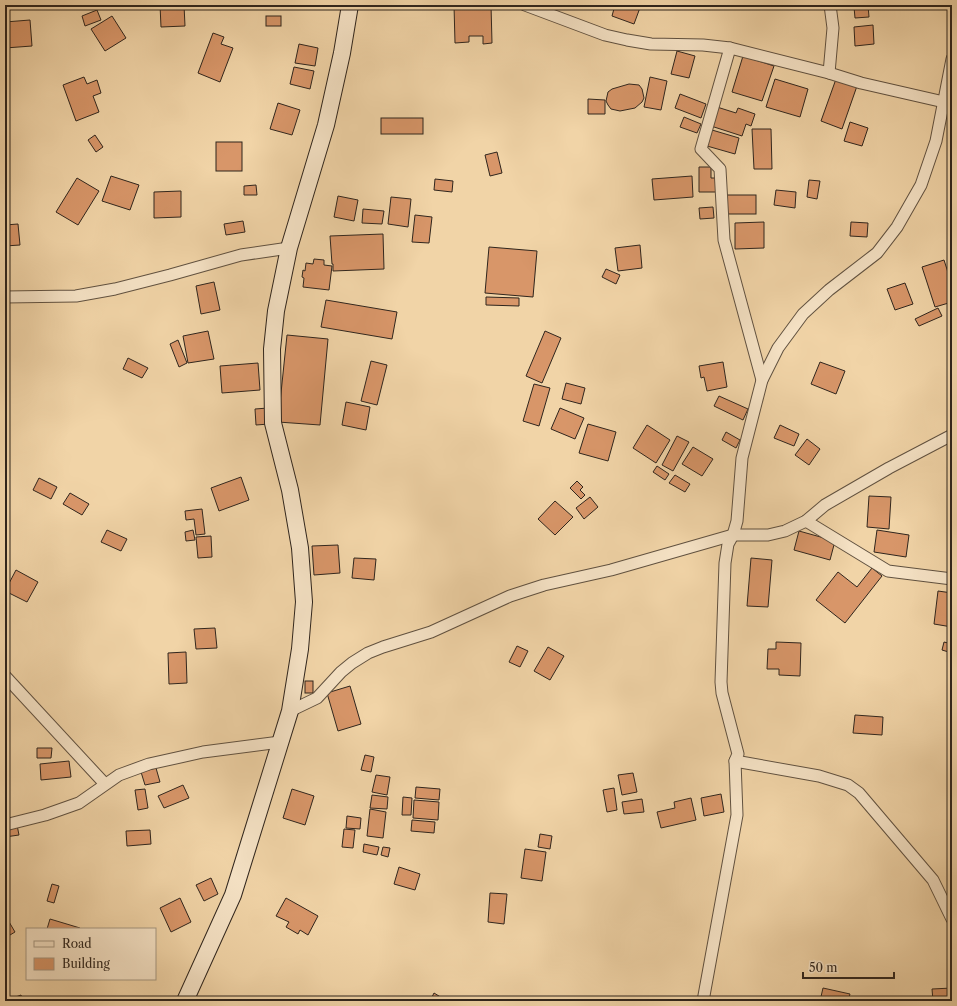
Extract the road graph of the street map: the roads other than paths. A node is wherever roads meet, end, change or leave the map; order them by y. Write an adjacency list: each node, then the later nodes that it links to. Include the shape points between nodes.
1 (350, 5): 8 (street, via 326,125)
2 (525, 5): 4 (street, via 605,35 627,40 651,44)
3 (830, 5): 6 (street, via 833,28)
4 (730, 48): 6 (street); 10 (street, via 701,150 720,169 724,240)
5 (952, 59): 7 (street)
6 (829, 73): 7 (street)
7 (944, 102): 10 (street, via 936,140 921,185 897,227 877,253 803,314 778,348)
8 (289, 248): 9 (street, via 242,255 115,289 76,296); 16 (street, via 276,311 272,349 273,423 290,490 300,548 304,602 300,649)
9 (5, 297)
10 (762, 380): 13 (street, via 742,458 737,521)
11 (952, 435): 12 (street, via 825,505)
12 (806, 521): 13 (street, via 785,531 768,535); 14 (street, via 888,570)
13 (733, 535): 16 (street, via 611,570 544,584 510,596 431,632 368,653 341,672 317,698); 18 (street, via 726,552 725,563 721,682 738,754)
14 (952, 578)
15 (5, 676): 19 (street)
16 (290, 711): 17 (street)
17 (280, 742): 19 (street, via 203,752 149,764 119,775); 22 (street, via 233,894)
18 (734, 761): 21 (street, via 819,776 848,785 859,793 933,880); 23 (street, via 737,815)
19 (105, 784): 20 (street, via 79,802 45,815)
20 (5, 825)
21 (952, 919)
22 (185, 1001)
23 (703, 1001)

